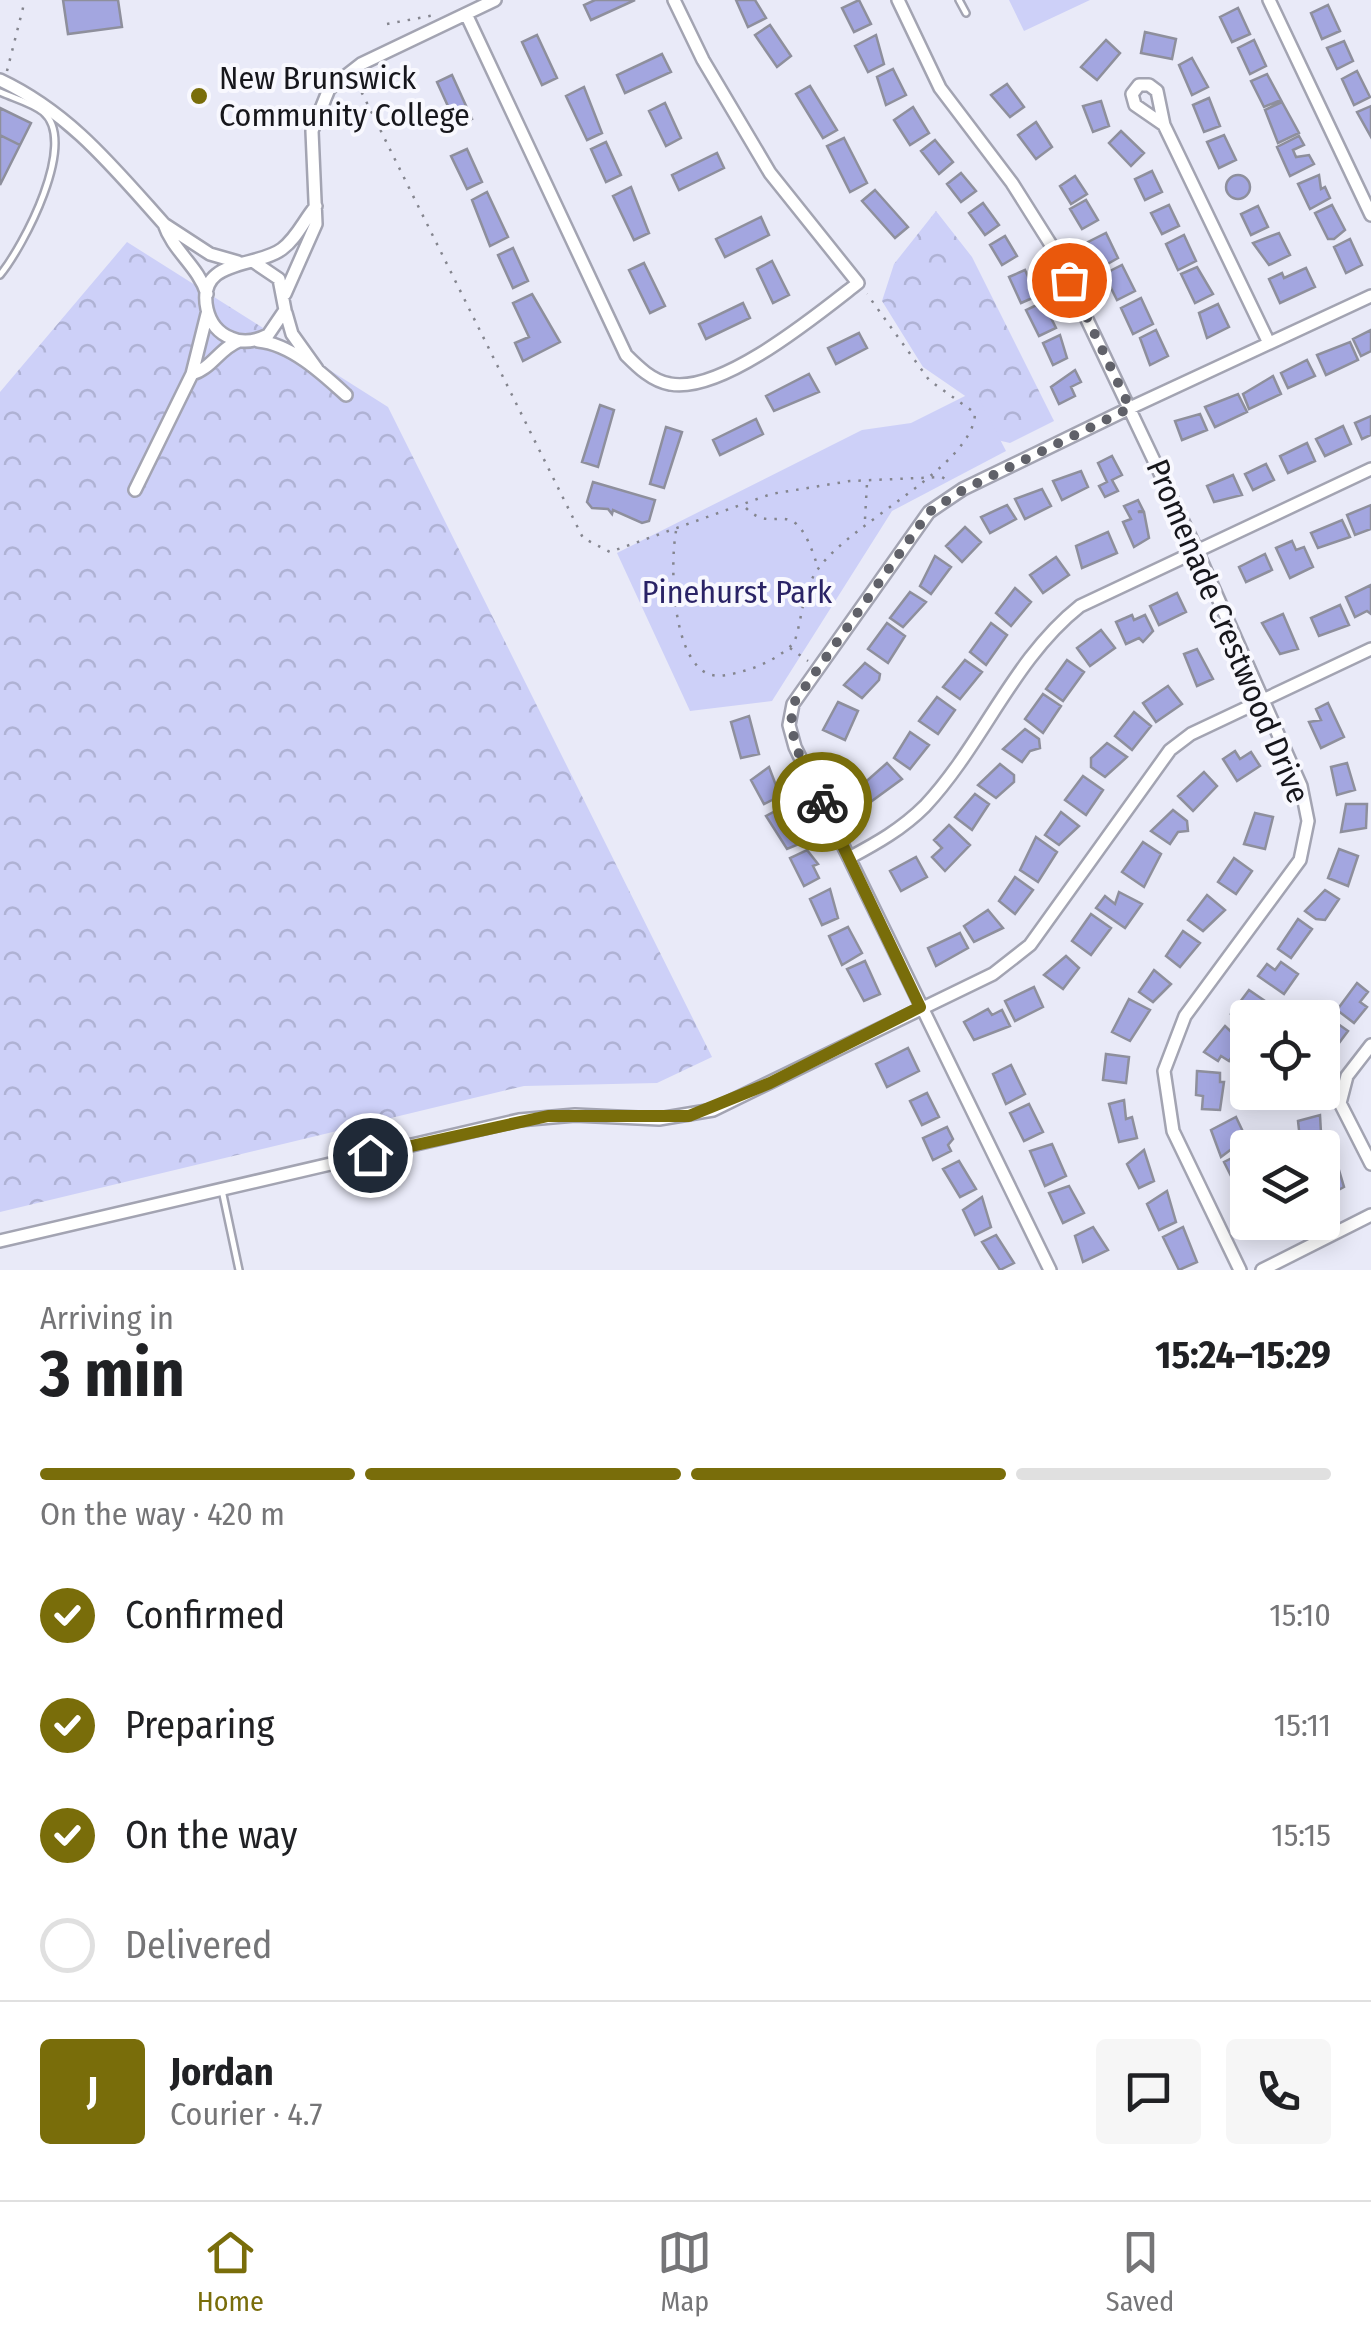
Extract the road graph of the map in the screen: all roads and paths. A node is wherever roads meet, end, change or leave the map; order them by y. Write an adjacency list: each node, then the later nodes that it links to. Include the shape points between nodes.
1 (25, 0): 12 (path)
2 (495, 0): 8 (street)
3 (674, 0): 20 (street, via 770,173)
4 (898, 0): 32 (street, Promenade Crestwood Drive, via 940,88 1053,248)
5 (959, 0): 7 (lane)
6 (1269, 0): 15 (street)
7 (966, 13)
8 (466, 14): 14 (street, via 361,64 329,89 312,131); 20 (street, via 626,354 646,374 670,384 701,383 782,342)
9 (437, 15): 10 (path)
10 (387, 24)
11 (354, 78): 40 (path, via 583,538 610,552)
12 (1, 85): 16 (street, via 43,100); 19 (lane, via 44,112 53,148 38,212)
13 (1164, 125): 28 (street)
14 (316, 206): 18 (street, via 288,246); 22 (street, via 316,224)
15 (1371, 214)
16 (164, 224): 17 (street, via 210,254); 21 (street)
17 (238, 262): 18 (street); 21 (street, via 217,274)
18 (254, 262): 22 (street, via 274,273)
19 (0, 274)
20 (858, 283): 34 (path, via 929,380 975,412 968,437)
21 (207, 294): 24 (street)
22 (285, 294): 25 (street)
23 (1371, 296): 28 (street)
24 (207, 310): 27 (street, via 218,330); 30 (street)
25 (285, 310): 26 (street, via 274,330); 29 (street, via 292,334)
26 (254, 340): 27 (street); 29 (street, via 277,345)
27 (239, 341): 30 (street)
28 (1268, 343): 32 (street)
29 (317, 369): 31 (street)
30 (192, 374): 36 (street)
31 (346, 395)
32 (1130, 408): 37 (street); 41 (street, Promenade Crestwood Drive)
33 (1371, 469): 41 (street)
34 (930, 478): 35 (path); 37 (path, via 942,477); 39 (path)
35 (868, 480): 38 (path, via 772,494); 39 (path)
36 (135, 490)
37 (963, 490): 45 (street, via 929,512)
38 (744, 507): 40 (path); 42 (path, via 804,528)
39 (865, 521): 42 (path)
40 (676, 530): 43 (path, via 672,591 703,672 746,671)
41 (1197, 551): 46 (street, Promenade Crestwood Drive); 47 (street, via 1080,606 1050,629 926,804 890,837)
42 (818, 568): 43 (path)
43 (790, 648): 45 (path)
44 (1371, 649): 46 (street)
45 (817, 668): 47 (street, via 793,704 789,725)
46 (1262, 701): 48 (street, via 1170,750 1030,945 993,974); 56 (street, Promenade Crestwood Drive, via 1301,786 1308,822 1300,860 1185,1016 1164,1071 1173,1131)
47 (850, 858): 48 (street)
48 (920, 1007): 51 (street, via 689,1116 548,1116); 55 (street)
49 (1371, 1044): 50 (street, via 1347,1076 1340,1102)
50 (1371, 1164)
51 (222, 1190): 53 (street); 54 (lane)
52 (1371, 1215): 57 (street)
53 (0, 1241)
54 (240, 1270)
55 (1050, 1270)
56 (1240, 1270)
57 (1262, 1270)

